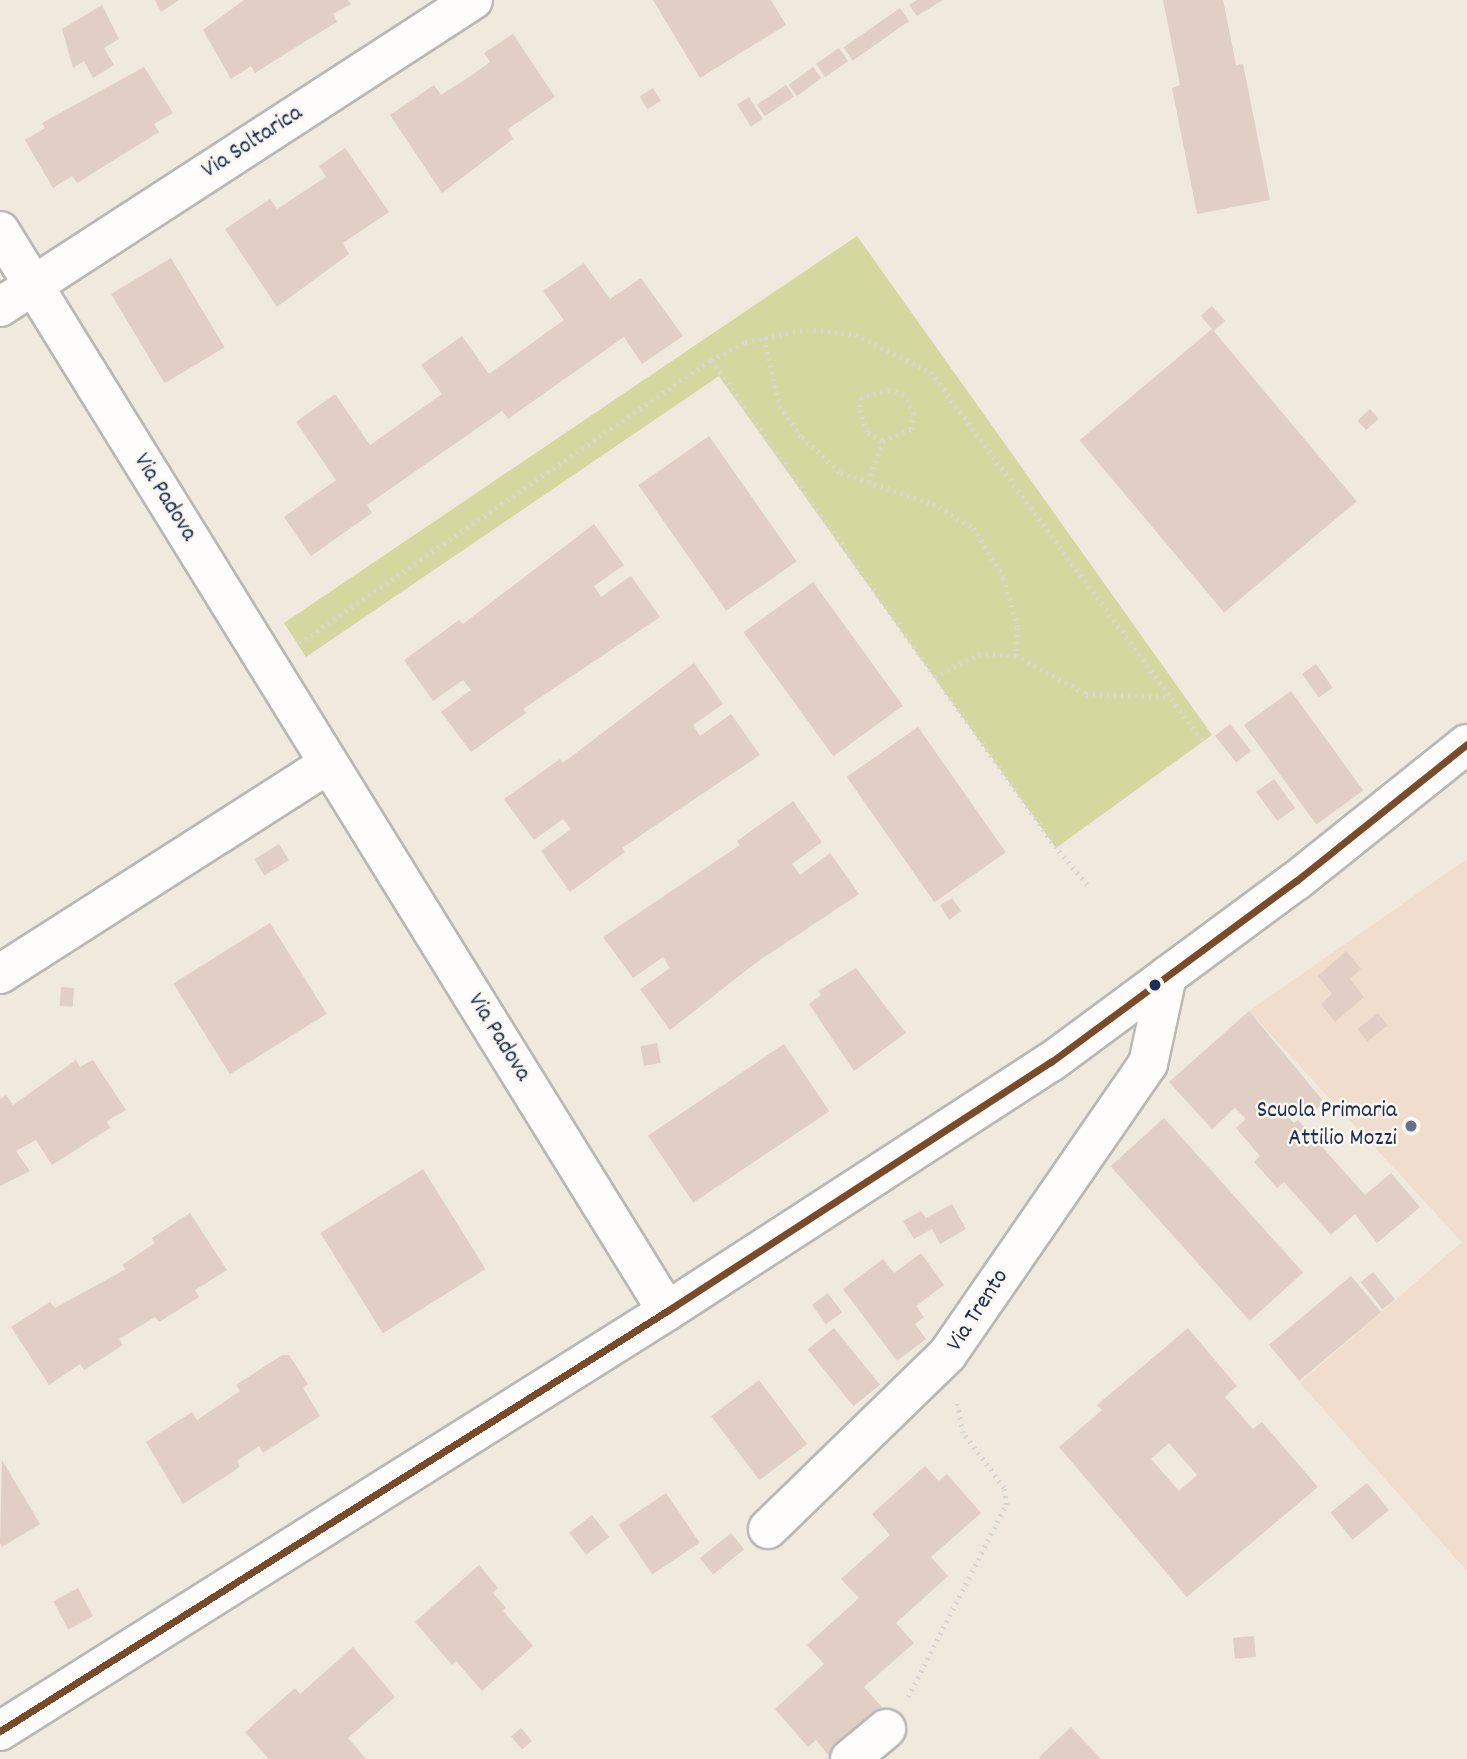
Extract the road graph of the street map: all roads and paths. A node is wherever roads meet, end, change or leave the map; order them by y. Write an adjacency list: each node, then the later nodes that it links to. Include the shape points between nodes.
1 (472, 0): 3 (street, Via Soltarica)
2 (0, 231): 3 (street, Via Padova)
3 (33, 286): 4 (street, Via Soltarica); 10 (street, Via Padova)
4 (0, 307)
5 (764, 338): 6 (path); 8 (path, via 780,406 802,437 841,473); 12 (path, via 807,330 856,335 931,372)
6 (711, 360): 10 (path); 11 (path)
7 (883, 441): 7 (path, via 911,429 914,414 904,395 889,390 861,398 868,433); 8 (path)
8 (868, 482): 9 (path, via 933,504 974,528 1004,578 1018,628)
9 (1016, 655): 11 (path, via 979,653); 12 (path, via 1086,694)
10 (267, 665): 15 (street, Via Padova)
11 (935, 677): 16 (path)
12 (1170, 697): 13 (path)
13 (1203, 741)
14 (1467, 744): 18 (street, via 1296,881)
15 (329, 764): 17 (street); 19 (street, Via Padova)
16 (1087, 885)
17 (0, 974)
18 (1167, 976): 19 (street, via 1051,1062); 20 (street, Via Trento, via 1148,1064)
19 (667, 1311): 23 (street)
20 (947, 1355): 21 (street); 22 (path, Via Trento, via 963,1433 1004,1488 1006,1505 901,1711)
21 (768, 1529)
22 (886, 1729): 24 (street)
23 (0, 1731)
24 (850, 1759)

